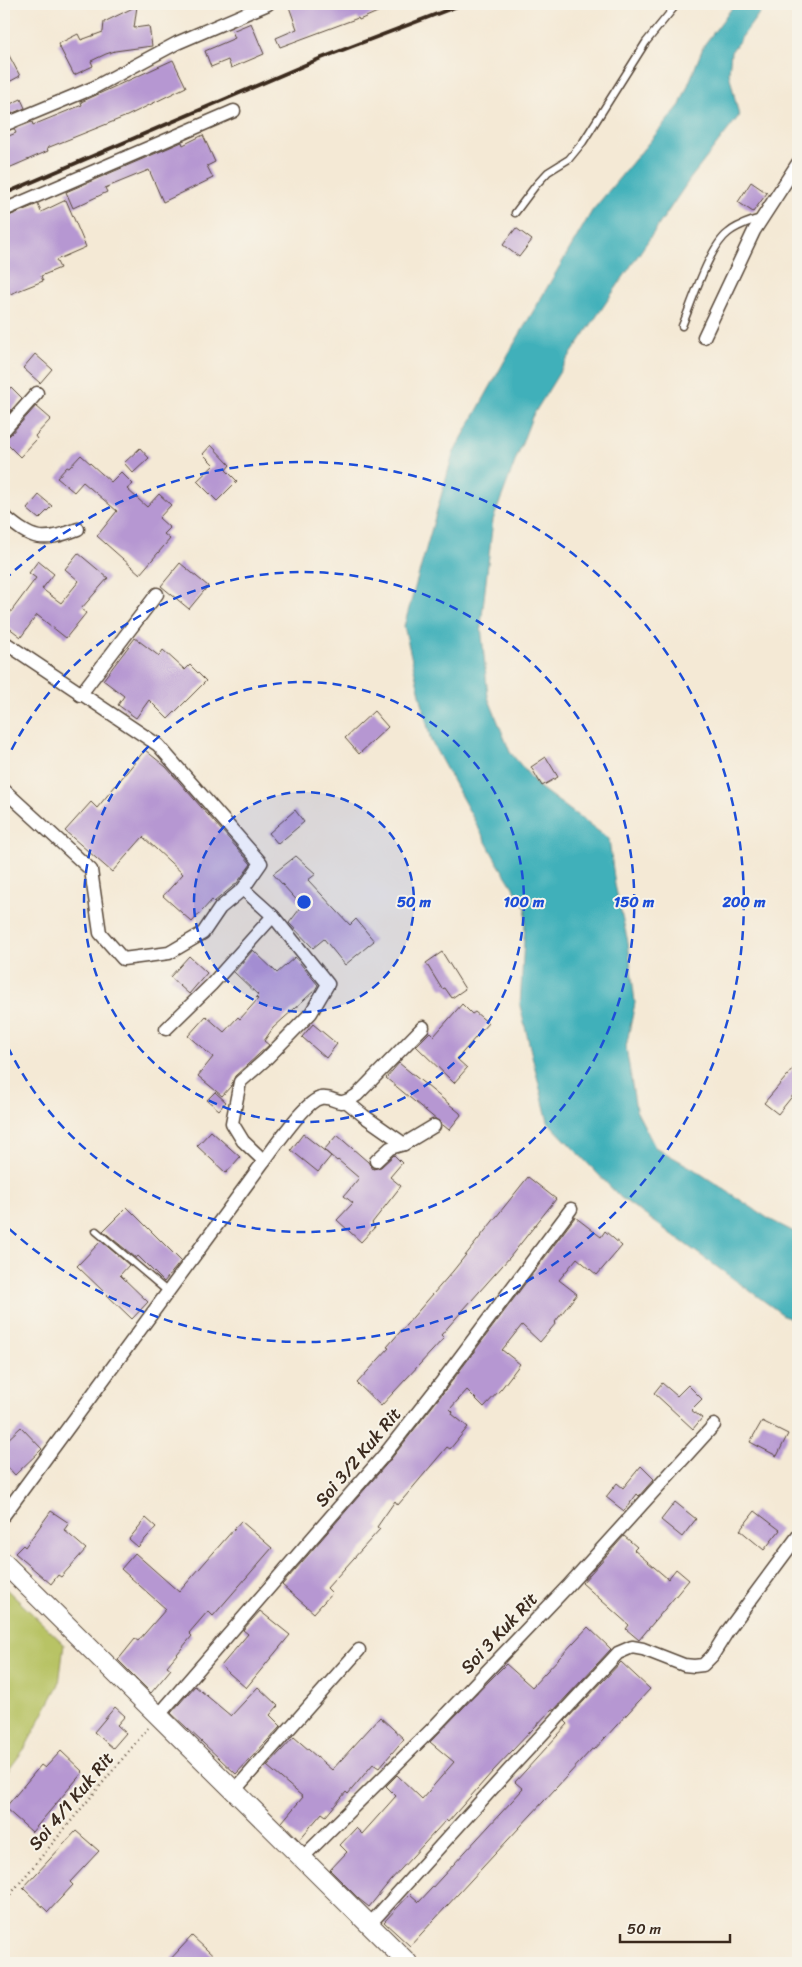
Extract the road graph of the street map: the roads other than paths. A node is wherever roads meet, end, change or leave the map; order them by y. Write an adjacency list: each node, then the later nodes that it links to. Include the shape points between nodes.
1 (268, 4): 4 (street, via 177,43 93,88)
2 (678, 4): 7 (lane, via 646,42 584,142 569,159 548,172)
3 (234, 111): 6 (street)
4 (4, 125)
5 (798, 163): 8 (street)
6 (4, 210)
7 (515, 213)
8 (763, 217): 9 (lane, via 737,227 720,240); 10 (street)
9 (682, 326)
10 (704, 337)
11 (37, 393): 12 (street)
12 (4, 430)
13 (4, 516): 14 (street, via 25,533 37,537)
14 (78, 529)
15 (157, 594): 17 (street)
16 (4, 642): 17 (street)
17 (80, 695): 19 (street, via 158,745 261,863)
18 (4, 790): 19 (street, via 92,870 100,933 123,959 169,953 203,933 220,908)
19 (242, 889): 20 (street)
20 (273, 916): 22 (street); 26 (street, via 328,984 311,1013 240,1082 232,1123 243,1141)
21 (423, 1027): 23 (street)
22 (166, 1029)
23 (348, 1102): 25 (street); 26 (street, via 315,1100 300,1114)
24 (434, 1126): 25 (street)
25 (404, 1144): 27 (street, via 390,1148)
26 (264, 1161): 30 (street)
27 (376, 1161)
28 (571, 1209): 36 (street, Soi 3/2 Kuk Rit, via 384,1454)
29 (96, 1231): 30 (lane)
30 (168, 1292): 32 (street)
31 (714, 1424): 38 (street, Soi 3 Kuk Rit, via 439,1722)
32 (4, 1515)
33 (798, 1536): 39 (street, via 703,1665 684,1665 643,1648 632,1647 618,1653)
34 (4, 1563): 36 (street)
35 (359, 1650): 37 (street)
36 (158, 1716): 37 (street)
37 (234, 1791): 38 (street)
38 (302, 1858): 39 (street)
39 (369, 1925): 40 (street)
40 (408, 1963)

